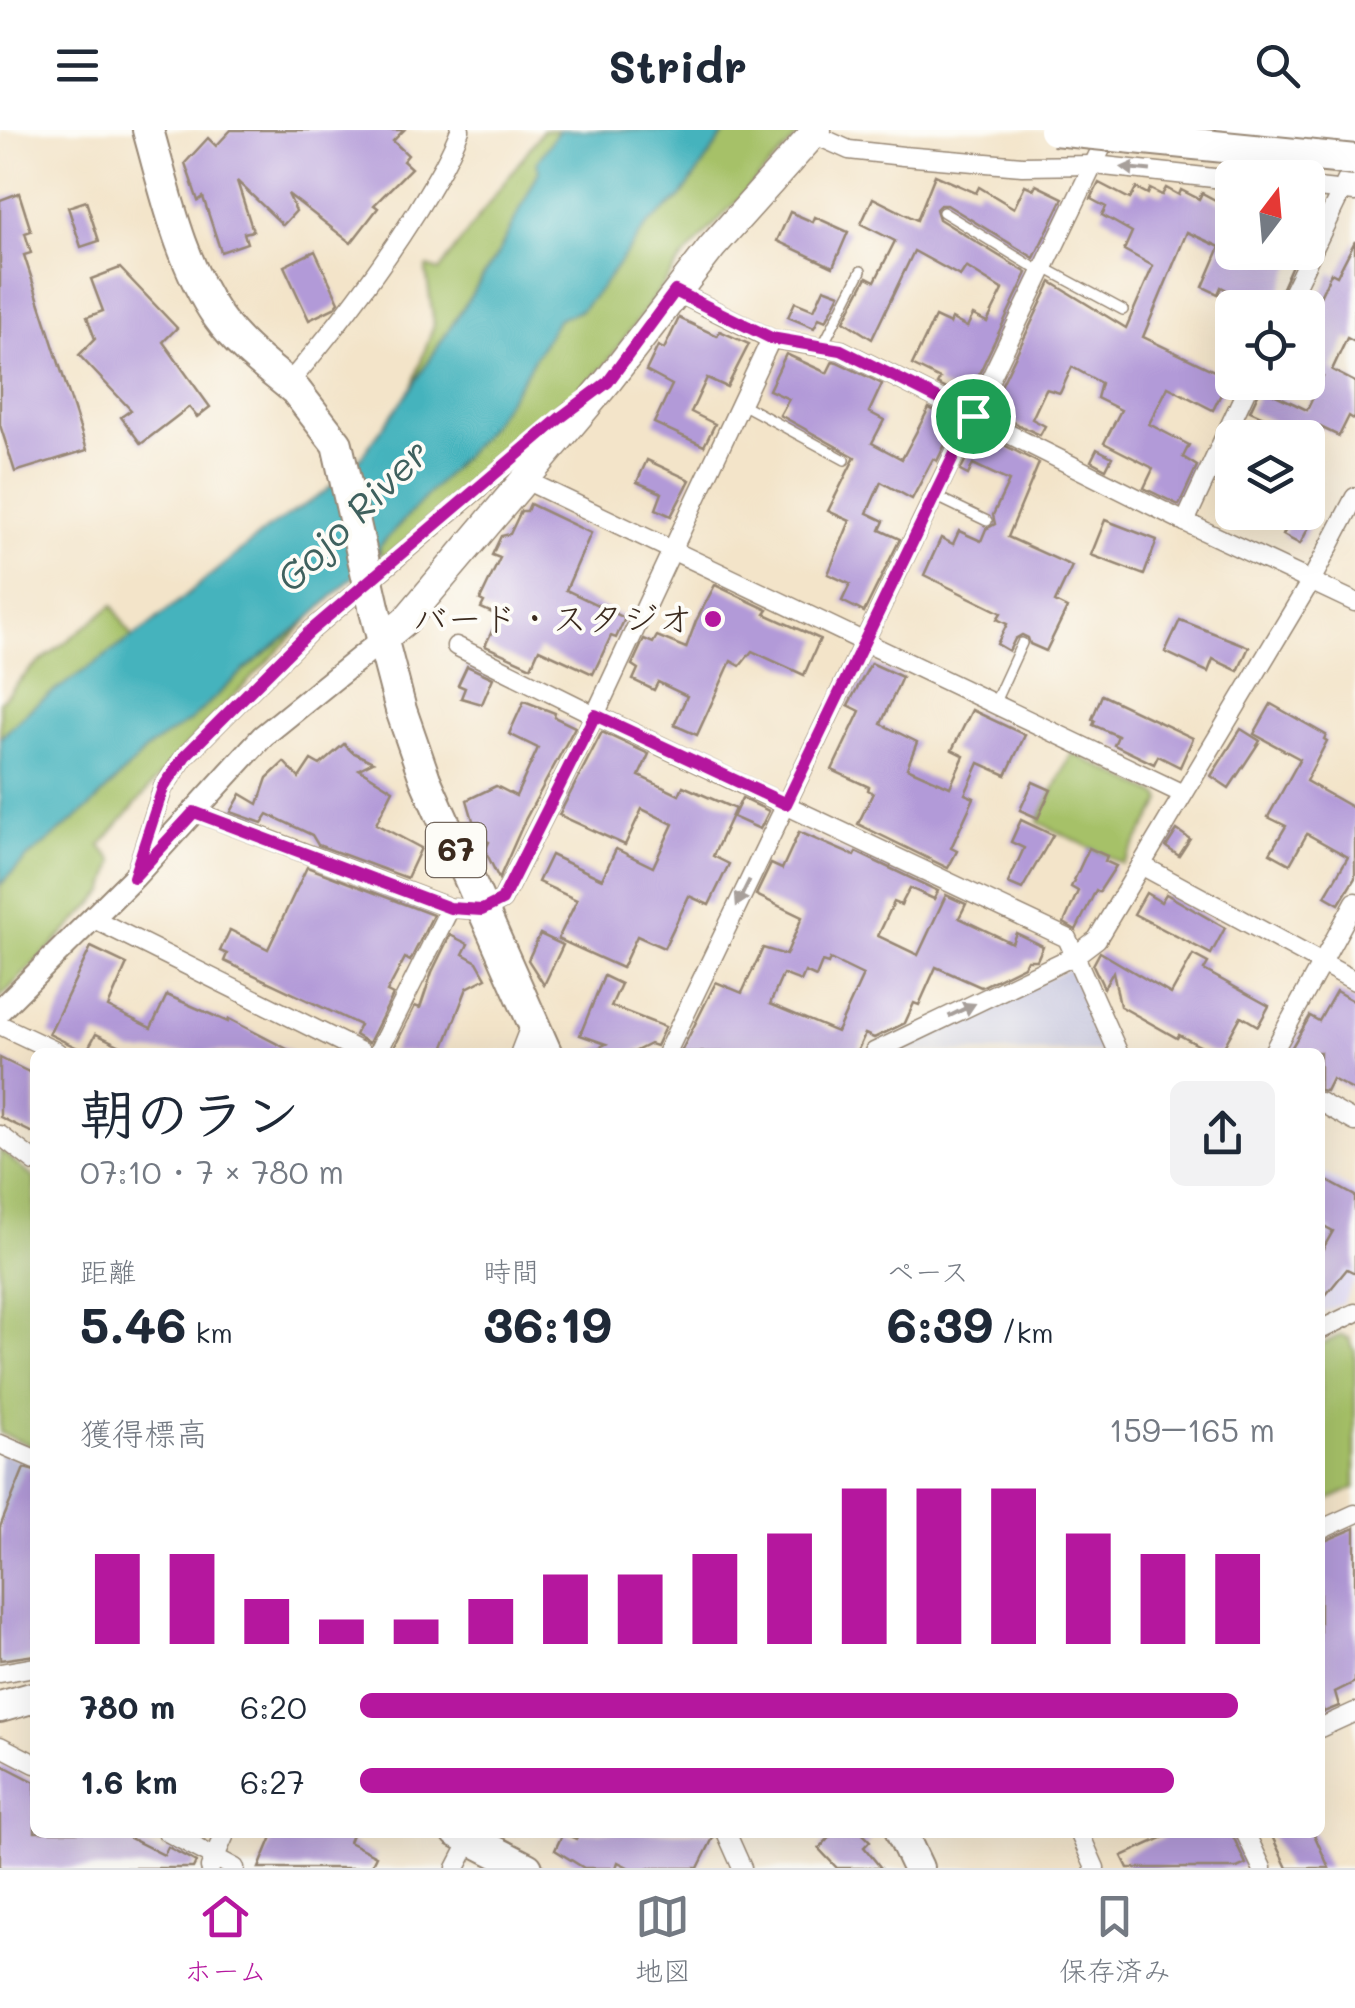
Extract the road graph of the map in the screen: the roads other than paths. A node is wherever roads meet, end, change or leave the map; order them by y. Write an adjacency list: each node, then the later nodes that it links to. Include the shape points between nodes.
1 (148, 130): 21 (main road, 67, via 200,286 220,320)
2 (460, 130): 21 (street, via 398,240)
3 (1054, 130): 8 (main road, bridge)
4 (1111, 130): 9 (street)
5 (1234, 130): 7 (highway)
6 (815, 132): 9 (street, via 849,150 1022,166); 16 (main road)
7 (1355, 142)
8 (1355, 162): 11 (street)
9 (1095, 165): 10 (street, one-way to 9); 14 (street)
10 (1215, 178)
11 (1348, 192): 15 (street)
12 (943, 212): 14 (lane)
13 (860, 271): 19 (lane)
14 (1044, 271): 17 (lane); 24 (street)
15 (1296, 290)
16 (675, 291): 18 (street); 20 (main road)
17 (1122, 310)
18 (771, 338): 19 (street); 23 (street)
19 (822, 347): 24 (street, via 841,350)
20 (608, 382): 26 (main road); 44 (street, via 308,633 185,756 163,788)
21 (292, 388): 34 (main road, 67, bridge, via 337,444)
22 (1242, 400): 30 (street)
23 (740, 404): 25 (lane); 31 (street)
24 (973, 416): 27 (street); 30 (street)
25 (845, 460)
26 (523, 479): 31 (street); 34 (main road, via 405,621)
27 (934, 496): 29 (lane); 35 (street)
28 (1355, 497): 32 (street)
29 (987, 520)
30 (1185, 522): 32 (street)
31 (672, 550): 35 (street); 39 (street)
32 (1312, 579): 33 (street); 40 (street)
33 (1355, 602)
34 (378, 626): 42 (street); 47 (main road, 67, via 425,780)
35 (863, 642): 38 (street); 41 (street)
36 (1022, 643): 38 (lane)
37 (456, 646): 39 (street)
38 (994, 704): 40 (street)
39 (595, 715): 41 (street); 47 (street, via 502,900)
40 (1183, 794): 43 (street)
41 (786, 804): 49 (street, via 1067,938); 60 (street, one-way to 60)
42 (194, 812): 44 (street); 46 (street)
43 (1141, 865): 49 (street, via 1097,938); 50 (street)
44 (134, 877): 48 (street)
45 (1355, 902): 50 (street)
46 (450, 908): 47 (street); 57 (street)
47 (482, 910): 53 (main road, 67)
48 (94, 919): 52 (street); 56 (street)
49 (1076, 955): 61 (street, one-way to 49); 62 (street)
50 (1322, 963): 51 (street); 63 (street)
51 (1355, 981)
52 (0, 1010)
53 (532, 1022): 58 (street); 59 (main road, 67)
54 (0, 1024): 55 (street)
55 (49, 1048)
56 (353, 1048)
57 (380, 1048)
58 (522, 1048)
59 (544, 1048)
60 (669, 1048)
61 (882, 1048)
62 (1116, 1048)
63 (1275, 1048)
64 (1325, 1105): 65 (street)
65 (1355, 1122)
66 (0, 1135): 67 (street)
67 (30, 1158)
68 (1354, 1315): 69 (street)
69 (1325, 1328)
70 (0, 1444): 71 (street)
71 (30, 1457)
72 (1355, 1514): 73 (street)
73 (1325, 1528)
74 (30, 1668): 75 (street)
75 (0, 1673)
76 (30, 1699): 77 (main road)
77 (0, 1707)
78 (1355, 1712): 79 (street)
79 (1325, 1726)
80 (0, 1746): 81 (street)
81 (30, 1761)
82 (176, 1838): 90 (street)
83 (223, 1838): 90 (street)
84 (466, 1838): 92 (street)
85 (472, 1838): 93 (main road)
86 (729, 1838): 94 (street)
87 (904, 1838): 95 (main road)
88 (1082, 1838): 96 (street)
89 (1248, 1838): 97 (street)
90 (213, 1863): 91 (street)
91 (235, 1868)
92 (456, 1868)
93 (527, 1868)
94 (742, 1868)
95 (918, 1868)
96 (1095, 1868)
97 (1262, 1868)

